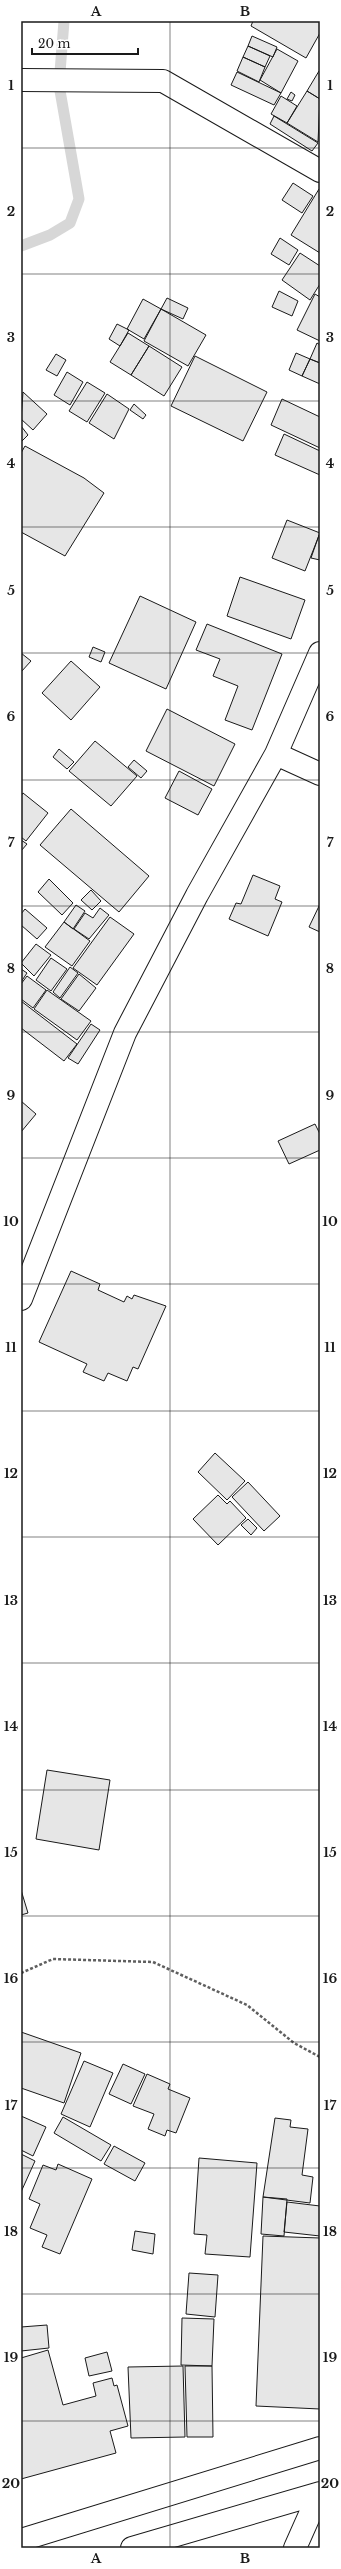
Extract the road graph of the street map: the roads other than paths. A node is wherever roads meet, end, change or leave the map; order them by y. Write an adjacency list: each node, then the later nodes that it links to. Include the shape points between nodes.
1 (21, 80): 2 (street, via 163,81)
2 (320, 171)
3 (320, 653): 4 (street)
4 (276, 754): 5 (street); 6 (street, via 196,895 125,1033)
5 (320, 774)
6 (21, 1299)
7 (320, 2448): 9 (street)
8 (320, 2493): 10 (street); 11 (street)
9 (21, 2540)
10 (132, 2548)
11 (295, 2548)

